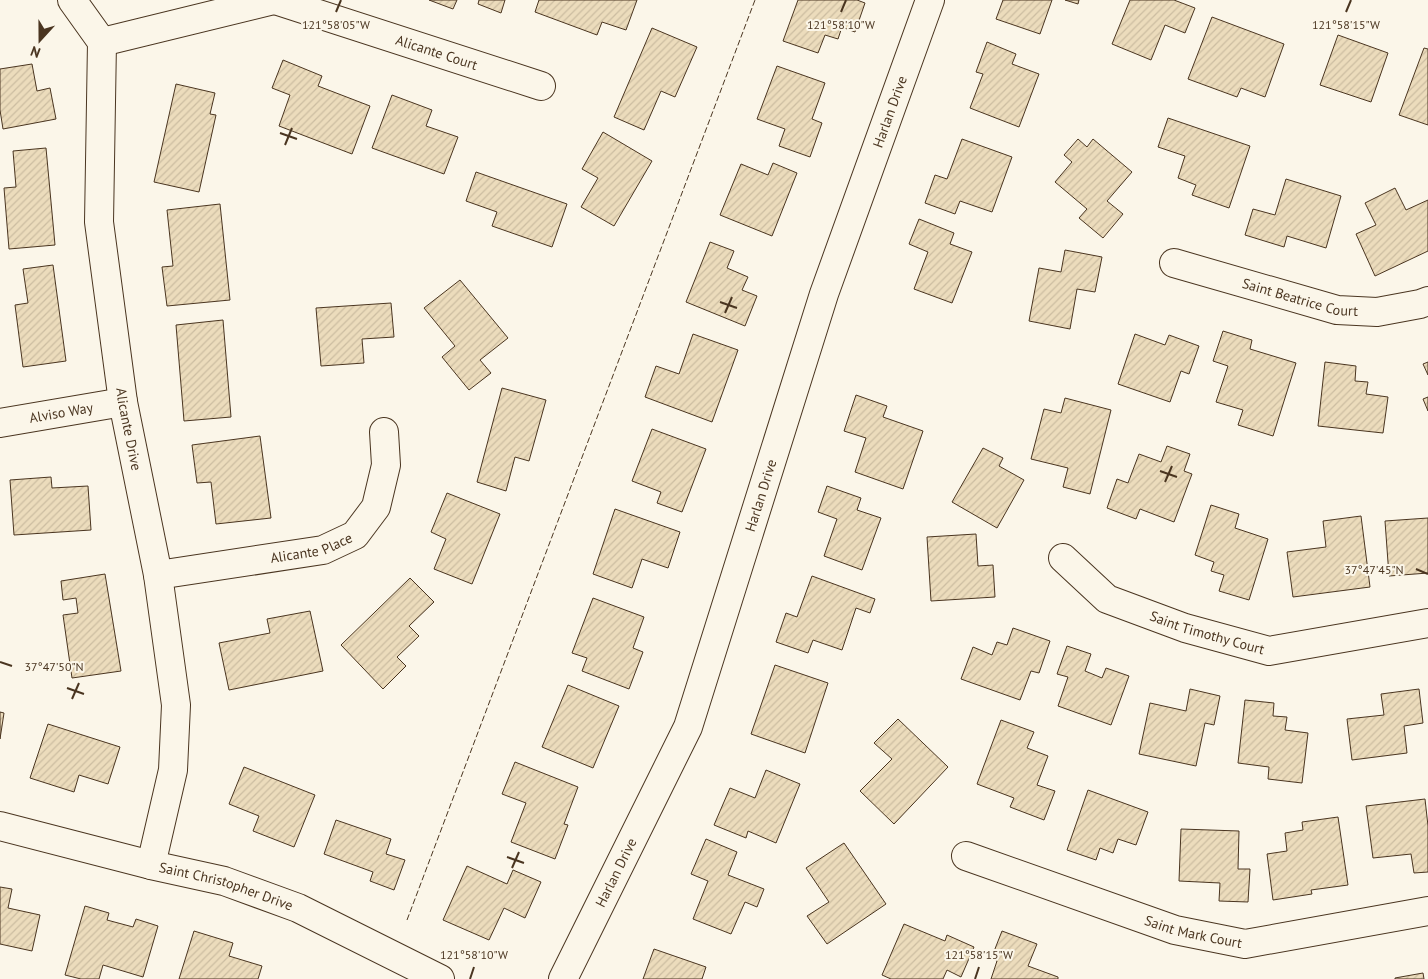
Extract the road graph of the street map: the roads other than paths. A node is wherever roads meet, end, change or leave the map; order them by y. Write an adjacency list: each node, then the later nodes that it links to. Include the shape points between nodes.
1 (72, 0): 4 (street)
2 (275, 0): 4 (street, Alicante Court); 5 (street, Alicante Court)
3 (930, 0): 19 (street, Harlan Drive, via 824,294 688,728)
4 (102, 42): 8 (street, Alicante Drive, via 99,222)
5 (541, 86)
6 (1174, 263): 7 (street, Saint Beatrice Court, via 1337,310 1377,312)
7 (1428, 301)
8 (123, 402): 9 (street, Alviso Way); 12 (street, Alicante Drive)
9 (0, 424)
10 (384, 432): 12 (street, Alicante Place, via 386,465 376,507 354,536 322,550)
11 (1063, 558): 13 (street, Saint Timothy Court, via 1107,599 1185,628 1269,651)
12 (158, 575): 16 (street, Alicante Drive, via 176,704 173,770)
13 (1428, 623)
14 (0, 826): 16 (street, Saint Christopher Drive)
15 (966, 856): 17 (street, Saint Mark Court, via 1175,930 1245,944)
16 (151, 864): 18 (street, Saint Christopher Drive, via 224,881 298,908)
17 (1428, 911)
18 (440, 979)
19 (563, 979)

